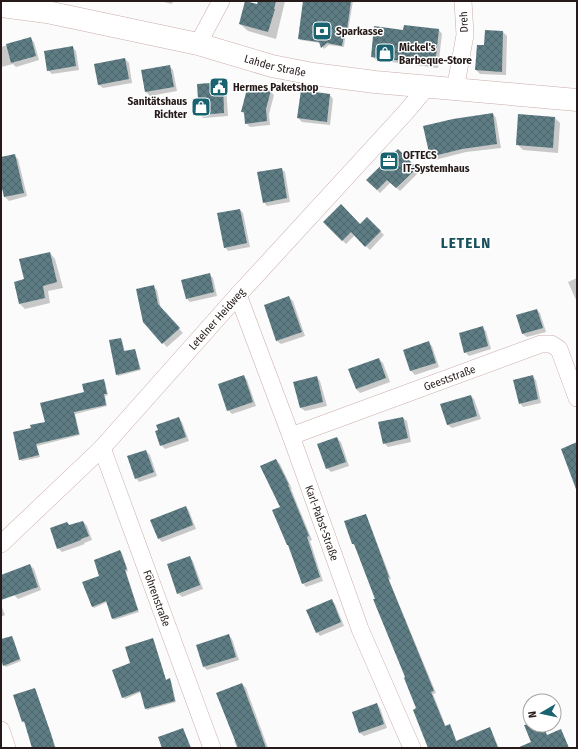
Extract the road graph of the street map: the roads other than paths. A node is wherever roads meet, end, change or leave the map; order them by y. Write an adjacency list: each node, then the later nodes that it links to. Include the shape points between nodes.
1 (221, 1): 4 (street)
2 (463, 1): 6 (street, Dreh, via 465,34)
3 (1, 6): 4 (street, Lahder Straße, via 46,12)
4 (198, 44): 5 (street, Lahder Straße, via 272,66 313,74)
5 (427, 87): 6 (street, Lahder Straße); 8 (street, Letelner Heidweg)
6 (455, 90): 7 (street, Lahder Straße)
7 (577, 100)
8 (238, 295): 10 (street, Karl-Pabst-Straße); 11 (street, Letelner Heidweg)
9 (577, 398): 10 (street, Geeststraße, via 559,349 551,344 541,344)
10 (291, 436): 16 (street, Karl-Pabst-Straße, via 360,629)
11 (102, 448): 12 (street, Letelner Heidweg); 15 (street, Föhrenstraße)
12 (1, 544)
13 (1, 730): 14 (street)
14 (7, 748)
15 (212, 748)
16 (412, 748)

